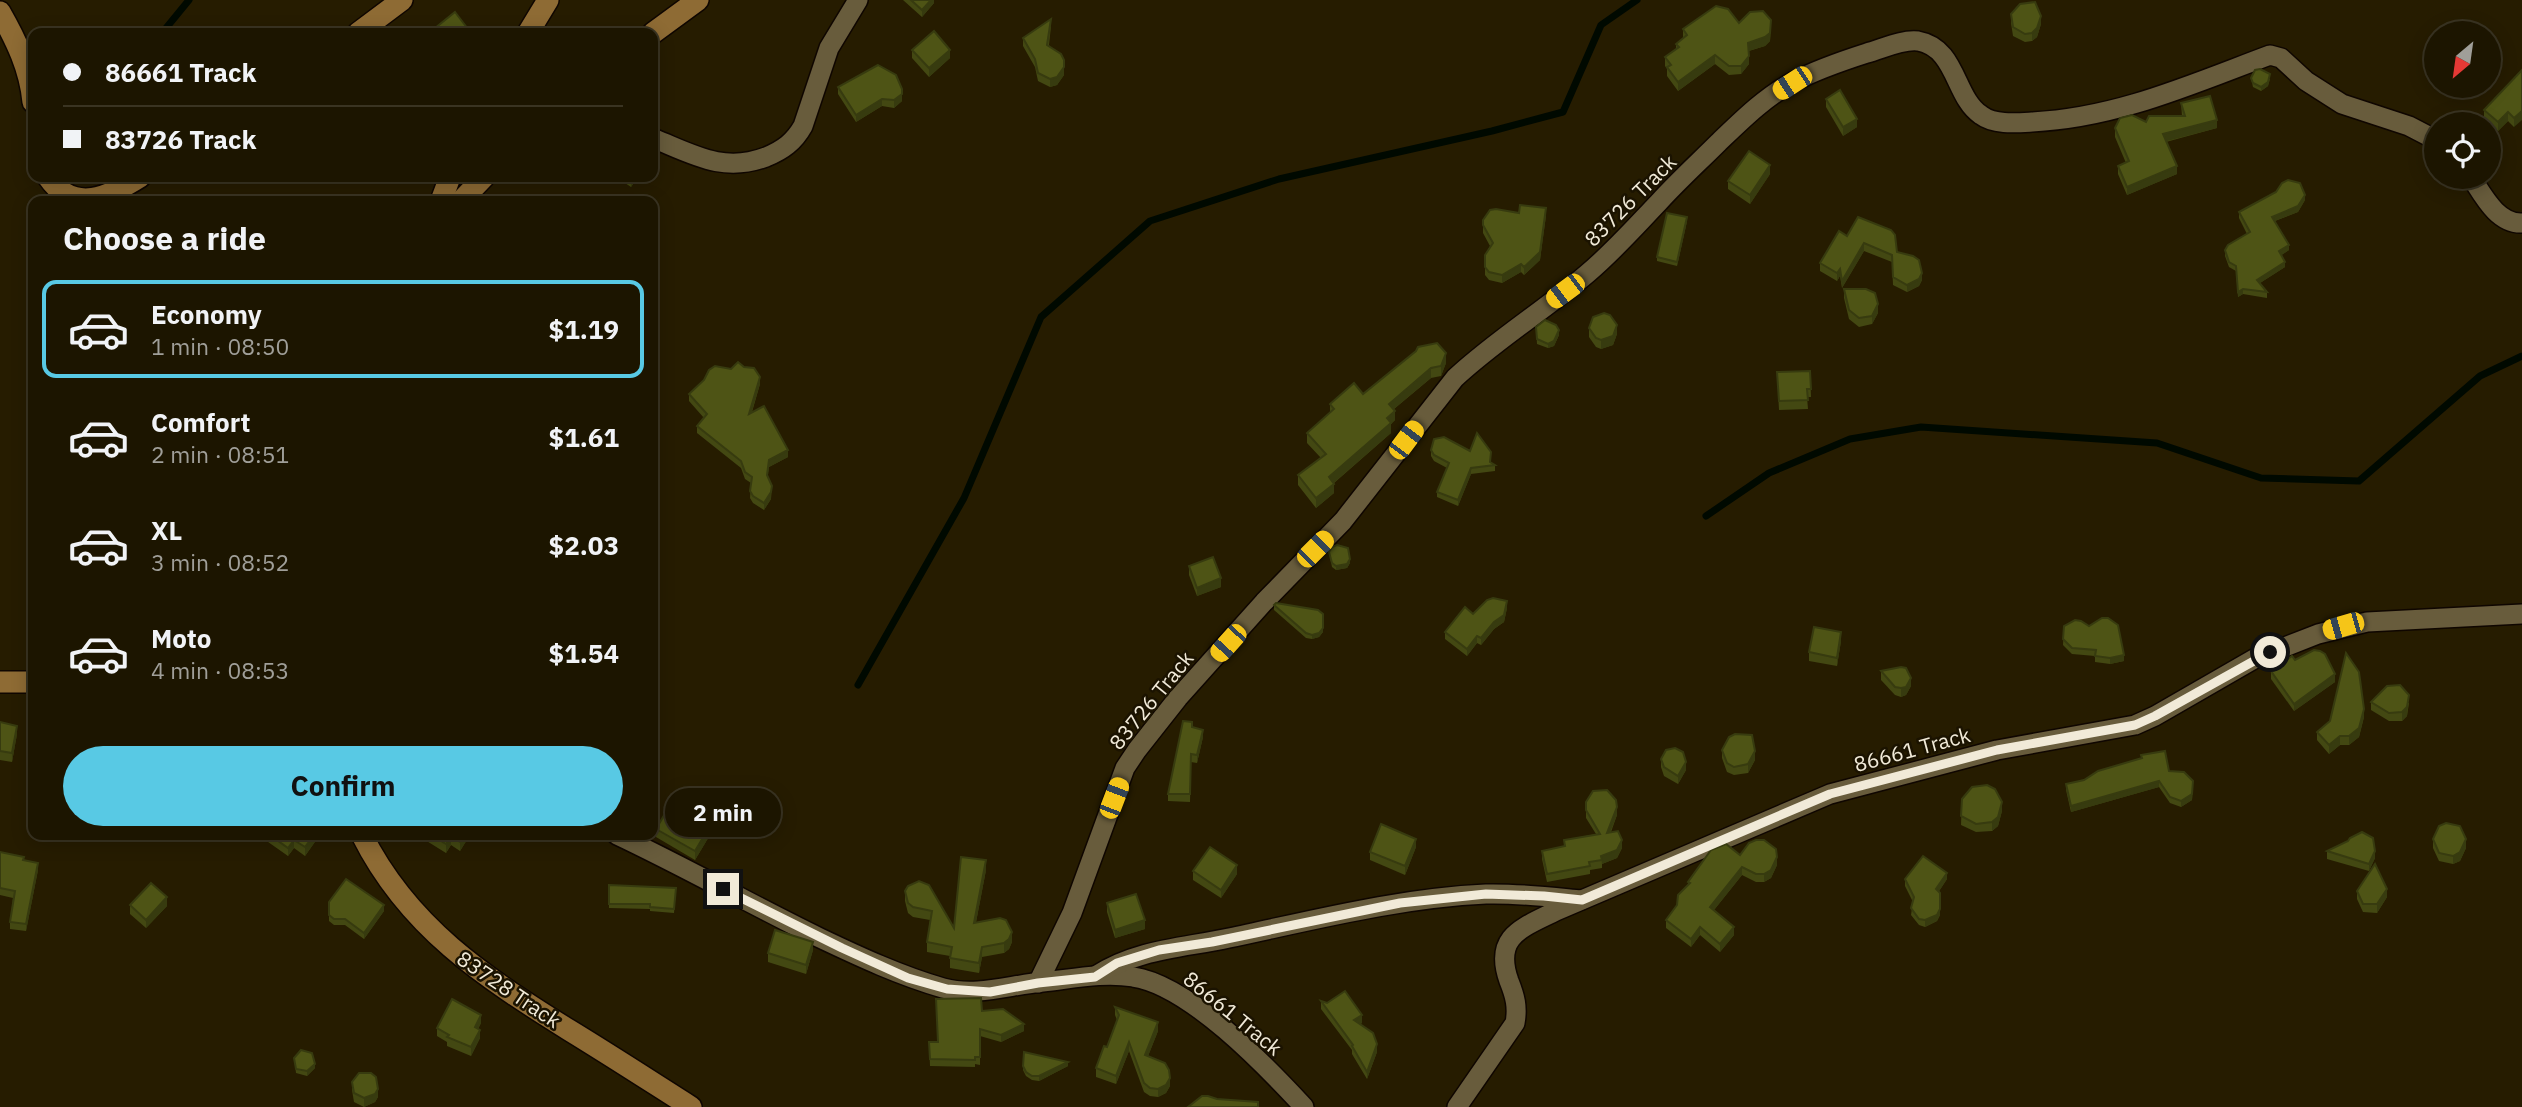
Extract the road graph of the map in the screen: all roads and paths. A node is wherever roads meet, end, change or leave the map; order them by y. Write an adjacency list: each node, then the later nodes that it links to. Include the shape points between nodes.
1 (402, 0): 6 (street)
2 (548, 0): 7 (street)
3 (698, 0): 8 (street)
4 (858, 0): 11 (street, via 829,48 803,126 788,146 738,165)
5 (0, 12): 9 (street)
6 (365, 28)
7 (531, 28)
8 (658, 29)
9 (28, 73)
10 (2424, 134): 27 (street, 83726 Track, via 2342,104 2281,58 2270,55 2114,111 2055,121 2017,123 1984,118 1973,110 1945,58 1919,41 1812,73 1772,96 1590,272 1455,378 1343,521 1178,698 1125,768 1072,913)
11 (658, 141)
12 (53, 182): 16 (street)
13 (131, 182): 17 (street)
14 (479, 182): 18 (street)
15 (2480, 189): 19 (street, via 2499,215 2514,224)
16 (71, 196)
17 (105, 196)
18 (466, 196)
19 (2522, 223)
20 (2522, 614): 25 (street, 86661 Track, via 2367,622 2318,634 2253,659 2135,725 1997,750 1830,794)
21 (0, 682): 22 (street)
22 (28, 682)
23 (365, 840): 28 (street, 83728 Track, via 388,881 451,949 496,984)
24 (627, 840): 27 (street, via 908,978 947,989 990,992)
25 (1582, 900): 26 (street, via 1486,894 1400,903 1159,950 1117,963); 30 (street, 86661 Track, via 1521,929 1510,939 1503,961 1518,1008 1515,1023)
26 (1095, 977): 27 (street, 86661 Track); 29 (street, 86661 Track, via 1136,977 1163,987 1195,1007)
27 (1038, 983)
28 (691, 1107)
29 (1304, 1107)
30 (1457, 1107)

